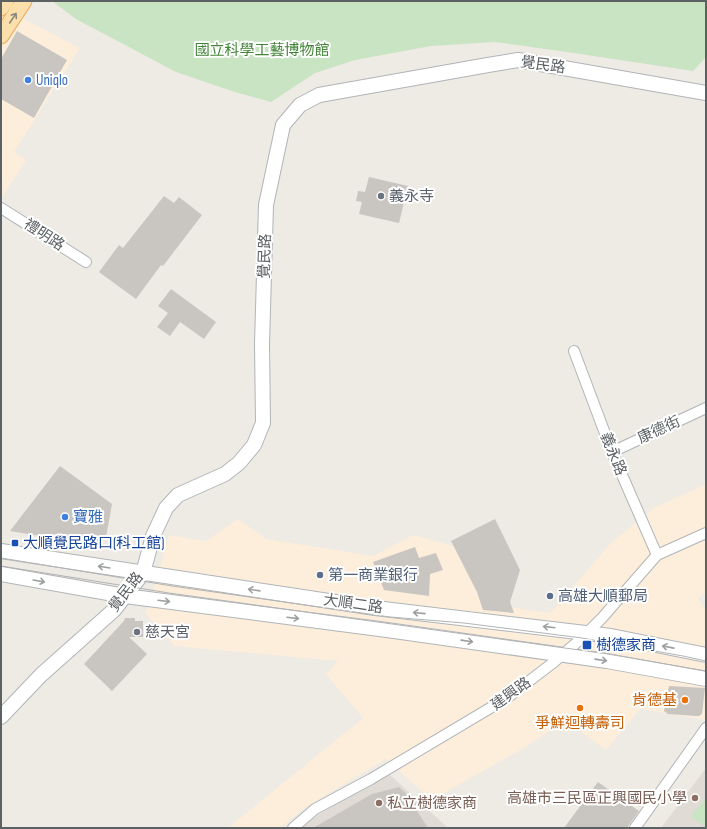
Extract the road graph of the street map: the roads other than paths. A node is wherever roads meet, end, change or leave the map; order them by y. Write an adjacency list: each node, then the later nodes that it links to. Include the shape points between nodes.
1 (6, 1): 3 (main road)
2 (24, 1): 4 (main road, one-way to 2)
3 (1, 8)
4 (1, 36)
5 (706, 93): 14 (street, 覺民路, via 518,60 319,94 300,105 283,125 266,205 262,344 263,423 254,445 239,463 225,474 178,496 166,508 153,536)
6 (1, 208): 7 (street, 禮明路)
7 (86, 262)
8 (574, 351): 10 (street, 義永路)
9 (706, 408): 10 (street, 康德街)
10 (612, 452): 13 (street, 義永路)
11 (706, 534): 13 (street, 建興路)
12 (1, 551): 14 (street, 大順二路, one-way to 12)
13 (657, 555): 17 (street, 建興路)
14 (143, 573): 16 (street, 覺民路); 17 (street, 大順二路, one-way to 14, via 375,608)
15 (1, 574): 16 (street, 大順二路, one-way to 16)
16 (125, 596): 18 (street, 大順二路, one-way to 18); 21 (street, 覺民路, via 114,610 42,675)
17 (587, 632): 18 (street, 建興路); 19 (street, 大順二路, one-way to 17)
18 (562, 655): 20 (street, 大順二路, one-way to 20); 23 (street, 建興路, via 491,709 315,809)
19 (706, 655)
20 (706, 679)
21 (1, 717)
22 (706, 728): 24 (street)
23 (292, 828)
24 (635, 828)

